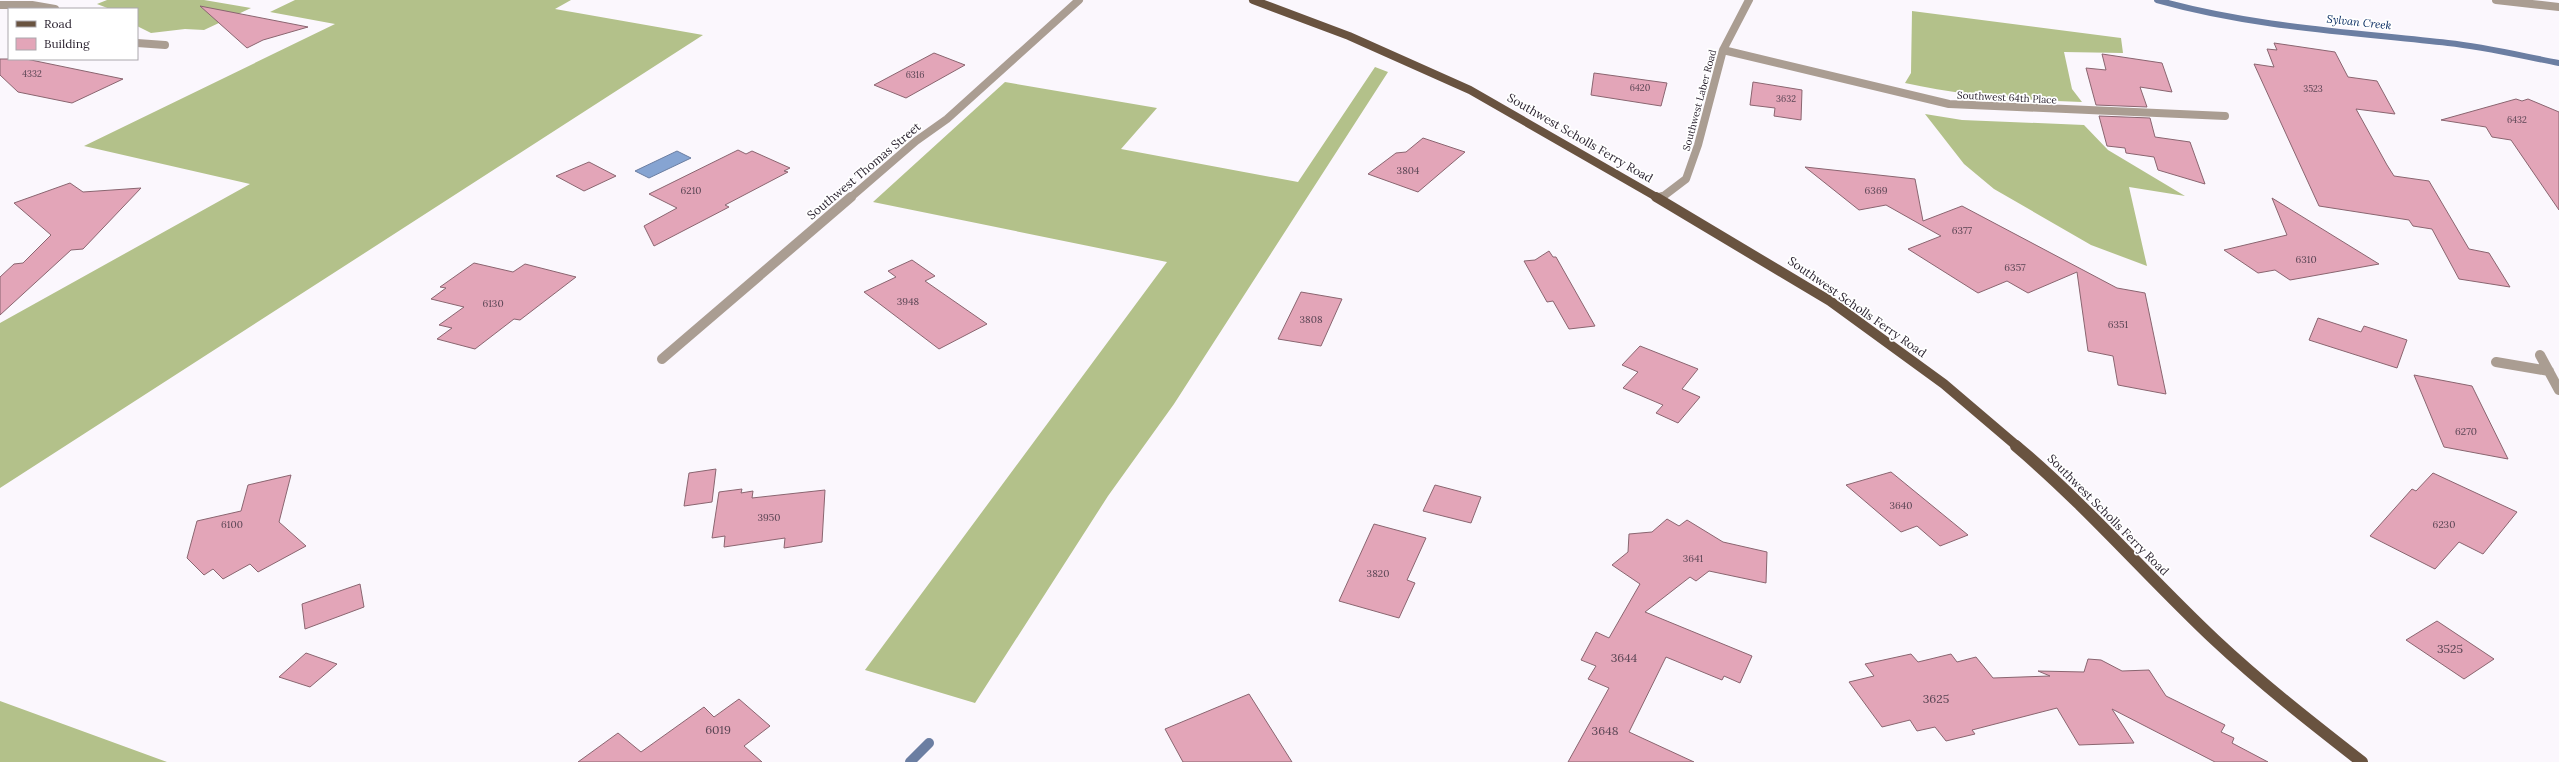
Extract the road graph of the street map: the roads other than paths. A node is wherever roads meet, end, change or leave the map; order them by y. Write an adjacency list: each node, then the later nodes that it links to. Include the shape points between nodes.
1 (1078, 0): 14 (street, Southwest Thomas Street, via 947,119 916,142)
2 (1253, 0): 12 (main road, Southwest Scholls Ferry Road, via 1349,36 1470,90)
3 (1749, 0): 10 (street, Southwest Laber Road)
4 (2496, 0): 6 (street)
5 (0, 5): 7 (street)
6 (2559, 7)
7 (48, 8)
8 (138, 43): 9 (street)
9 (165, 45)
10 (1723, 50): 11 (street, Southwest 64th Place, via 1948,104); 12 (street, Southwest Laber Road, via 1686,179)
11 (2224, 116)
12 (1660, 198): 18 (main road, Southwest Scholls Ferry Road, via 1830,301 1944,384 2055,479 2215,640 2286,703)
13 (2540, 355): 16 (street)
14 (662, 359)
15 (2496, 362): 16 (street)
16 (2549, 372): 17 (street)
17 (2559, 390)
18 (2362, 762)

